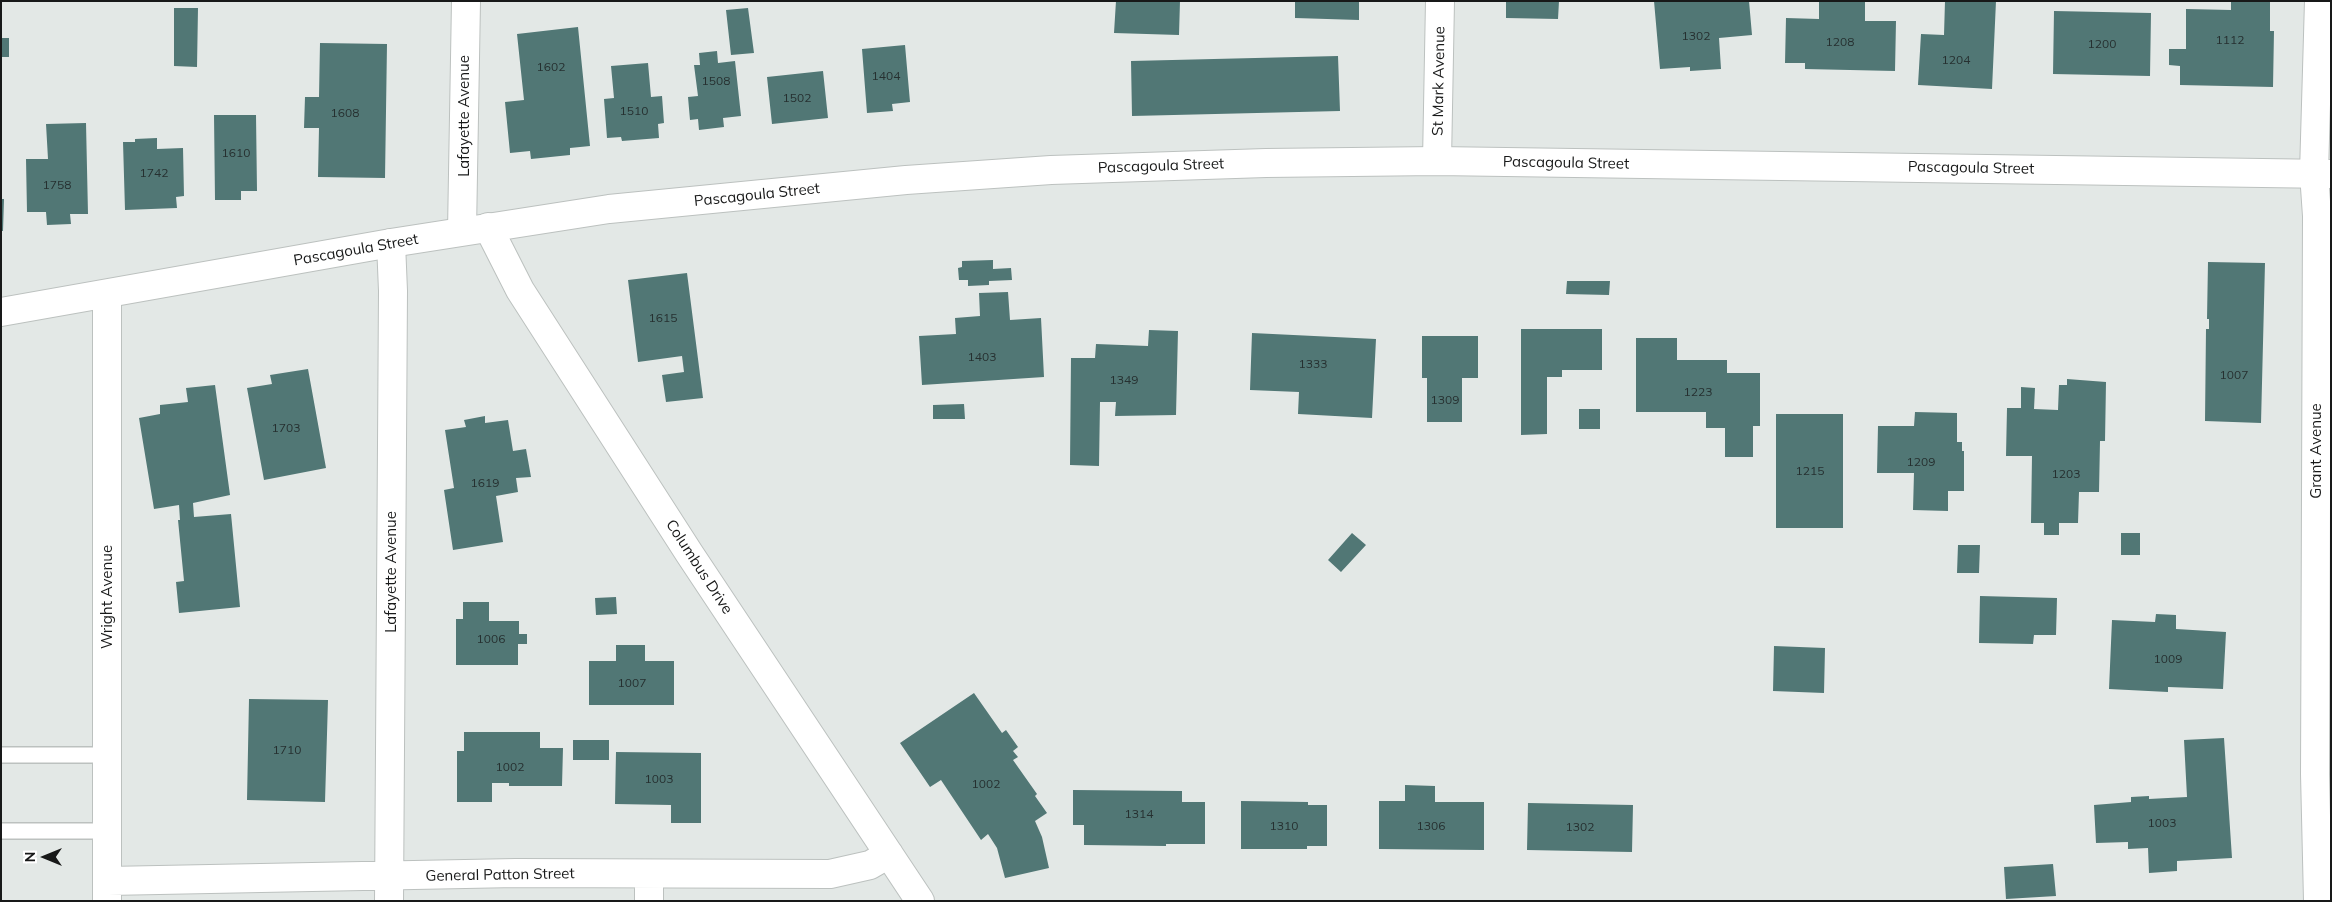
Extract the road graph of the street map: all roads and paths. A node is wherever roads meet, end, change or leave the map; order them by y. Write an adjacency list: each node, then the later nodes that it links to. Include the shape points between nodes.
1 (466, 1): 6 (street, Lafayette Avenue)
2 (1440, 1): 4 (street, St Mark Avenue)
3 (2319, 1): 5 (street, Grant Avenue)
4 (1437, 161): 5 (street, Pascagoula Street); 6 (street, Pascagoula Street, via 1266,162 926,178 609,209)
5 (2322, 174): 20 (street, Grant Avenue, via 2316,216 2315,774)
6 (475, 229): 7 (street, Pascagoula Street); 14 (street, Columbus Drive, via 525,298)
7 (391, 243): 8 (street, Pascagoula Street); 16 (street, Lafayette Avenue)
8 (107, 294): 9 (street, Pascagoula Street); 10 (street, Wright Avenue)
9 (1, 312)
10 (108, 755): 11 (lane); 13 (street, Wright Avenue)
11 (1, 756)
12 (1, 831): 13 (lane)
13 (108, 831): 17 (street, Wright Avenue)
14 (889, 854): 15 (street, General Patton Street, via 870,865 830,874); 19 (street, Columbus Drive)
15 (649, 874): 16 (street, General Patton Street, via 516,873); 18 (street)
16 (389, 889): 17 (street, General Patton Street)
17 (108, 891)
18 (649, 901)
19 (920, 901)
20 (2318, 901)

